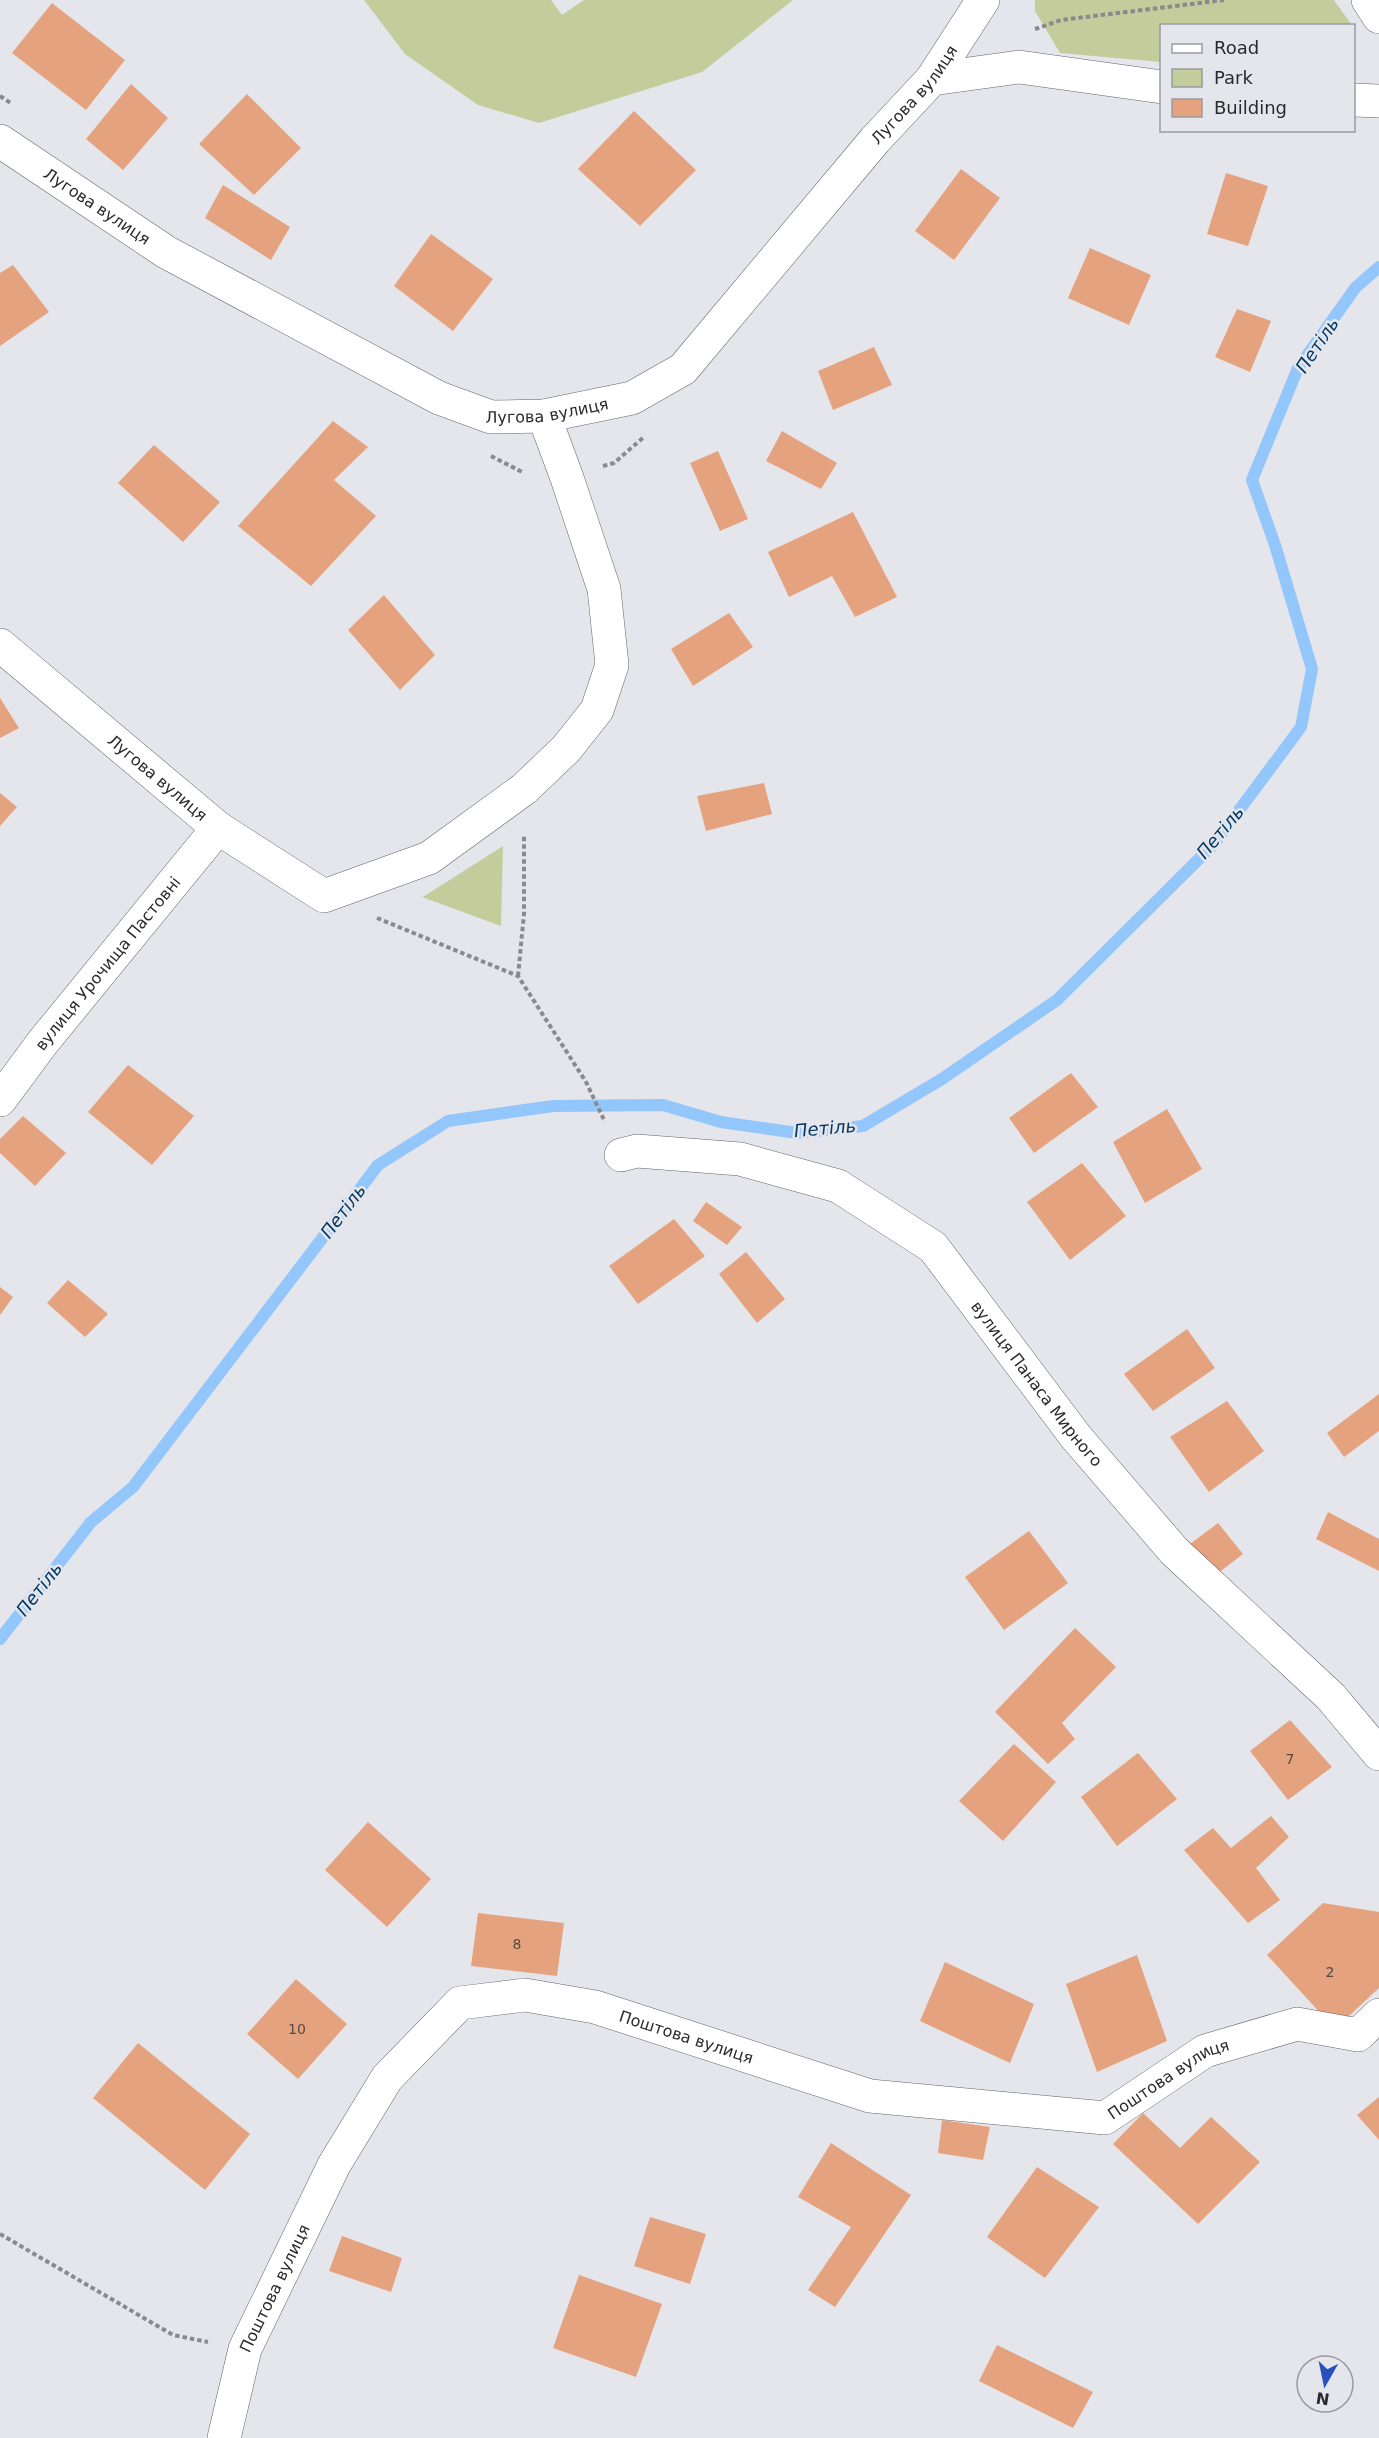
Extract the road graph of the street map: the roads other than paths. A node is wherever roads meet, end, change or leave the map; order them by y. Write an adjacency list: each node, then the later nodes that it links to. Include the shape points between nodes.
1 (983, 0): 4 (street, Лугова вулиця)
2 (1368, 0): 3 (street)
3 (1379, 17)
4 (932, 79): 5 (street, via 1019,67); 9 (street, Лугова вулиця, via 874,140 683,369 632,398)
5 (1160, 87)
6 (1355, 100): 7 (street)
7 (1379, 102)
8 (0, 141): 9 (street, Лугова вулиця, via 166,252 439,398 491,417)
9 (544, 416): 11 (street, Лугова вулиця, via 603,589 612,665 597,710 566,749 524,789 429,858 324,896)
10 (1, 647): 11 (street, Лугова вулиця)
11 (218, 828): 12 (street, вулиця Урочища Пастовні)
12 (0, 1100)
13 (621, 1155): 14 (street, вулиця Панаса Мирного, via 637,1151 740,1159 838,1186 933,1247 1076,1437 1174,1551 1331,1697)
14 (1379, 1754)
15 (1379, 2016): 16 (street, Поштова вулиця, via 1358,2035 1297,2024 1205,2051 1105,2118 870,2096 595,2007 525,1995 460,2003 387,2078 334,2165 245,2349)
16 (224, 2438)

